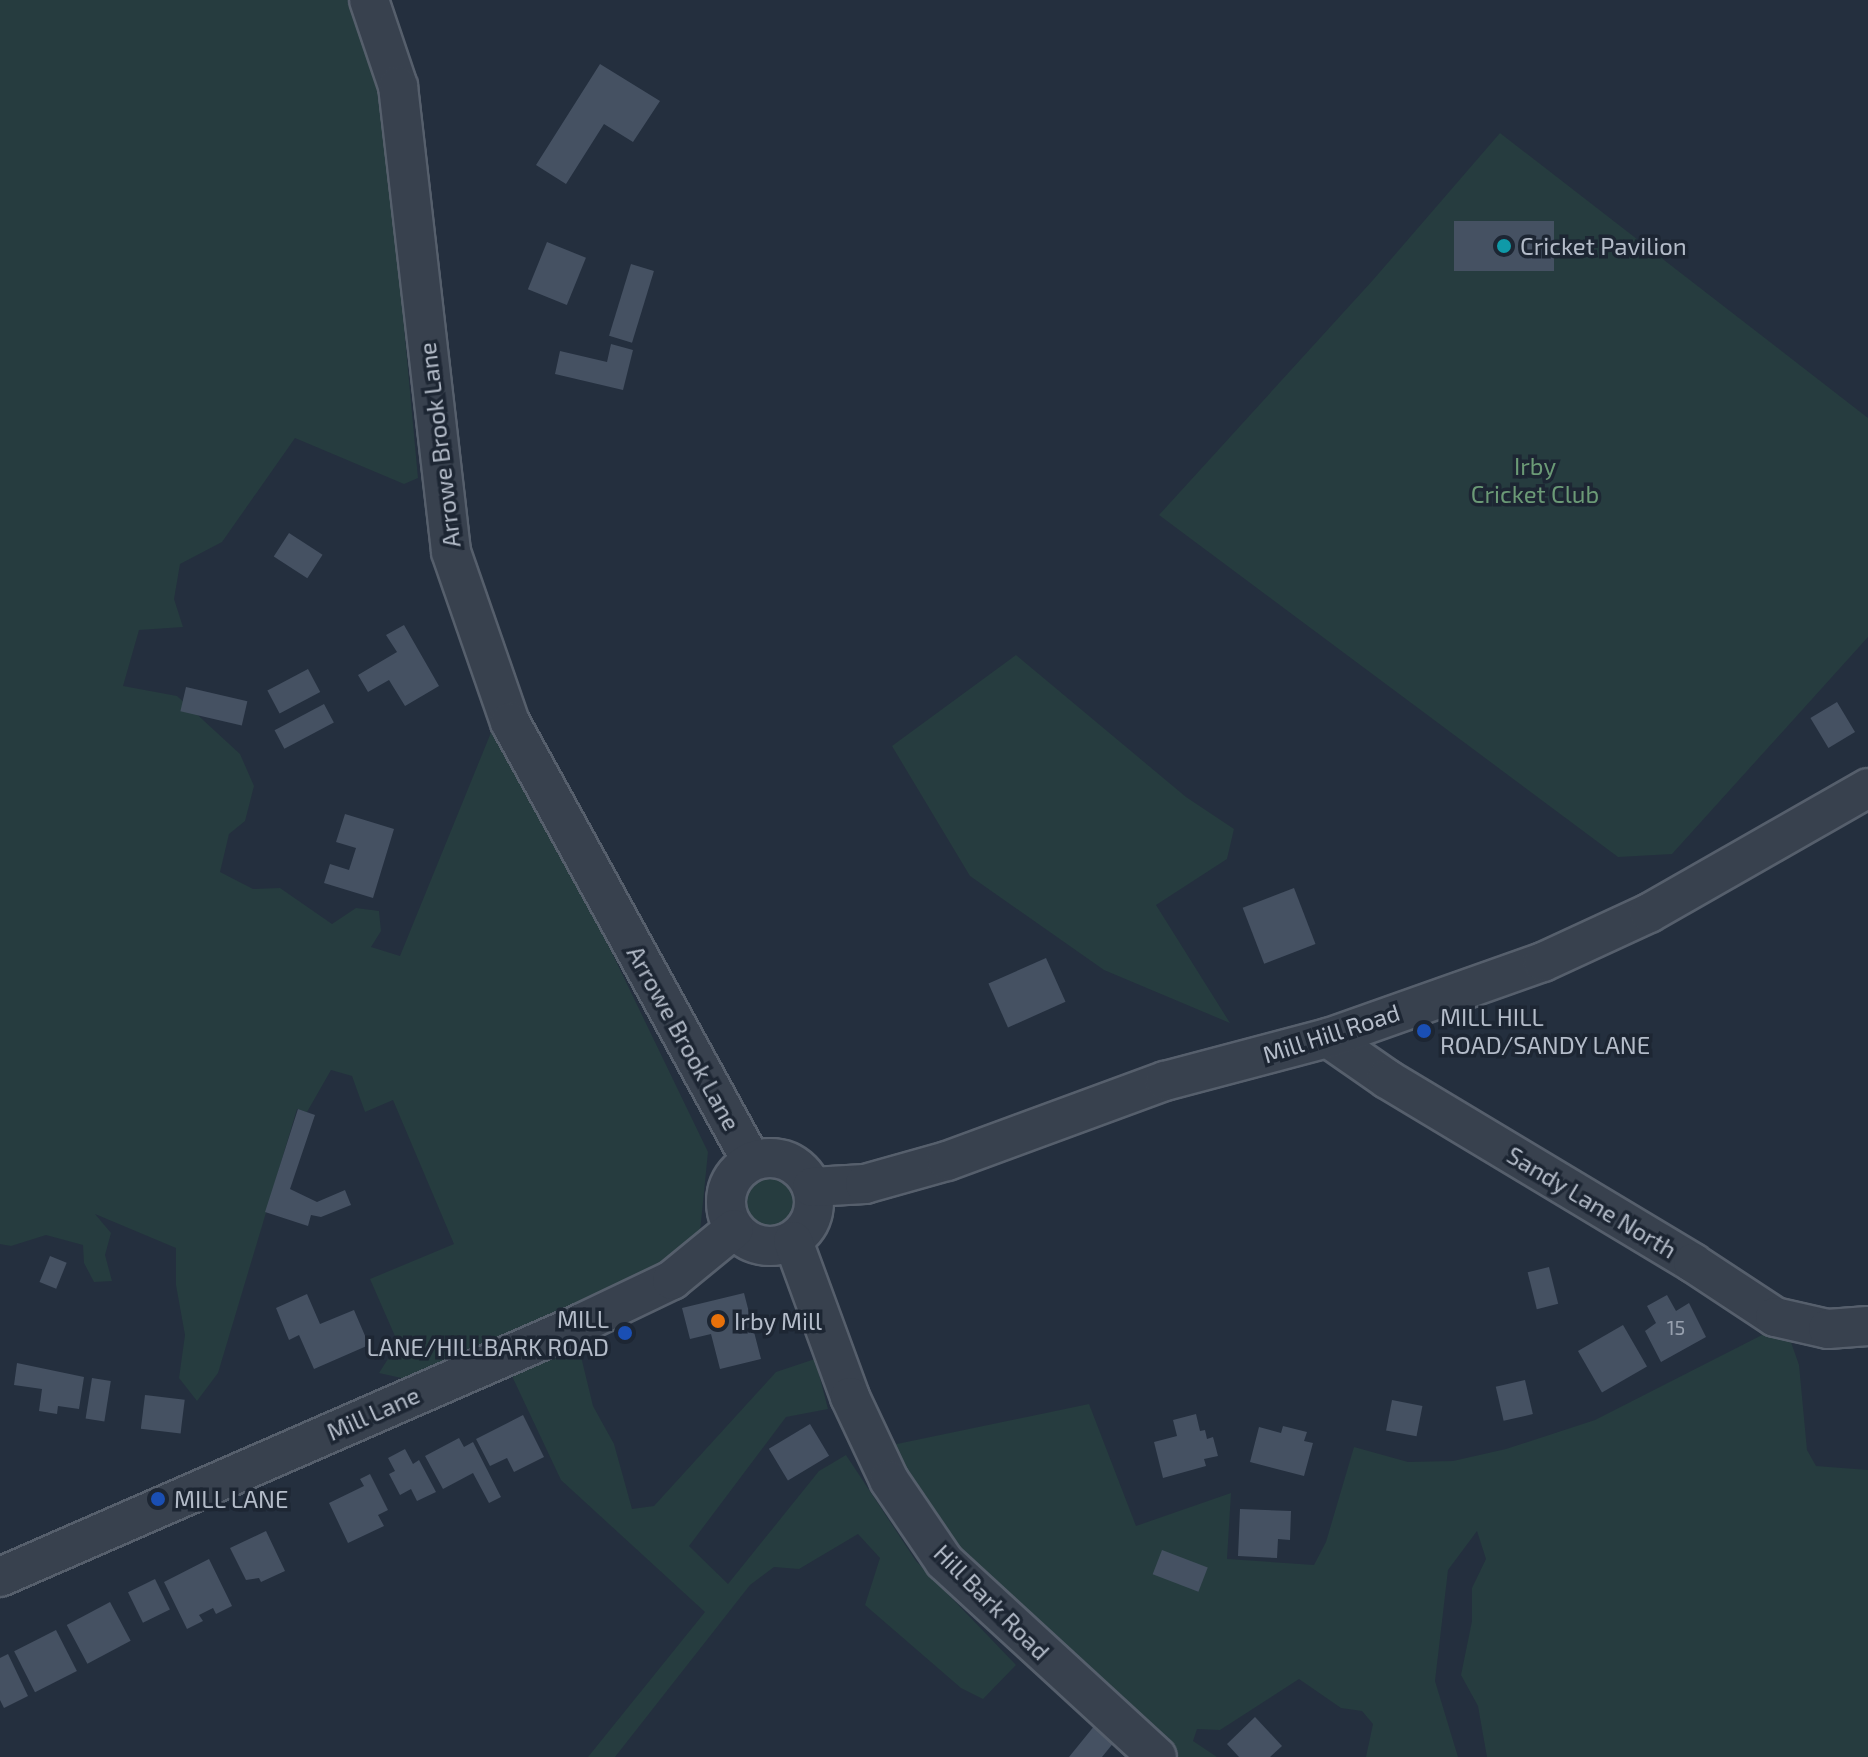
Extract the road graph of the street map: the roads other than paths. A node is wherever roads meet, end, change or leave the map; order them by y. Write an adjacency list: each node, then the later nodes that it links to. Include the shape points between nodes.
1 (369, 0): 4 (street, Arrowe Brook Lane, via 398,86 451,552 510,722)
2 (1868, 788): 3 (street, Mill Hill Road, via 1622,926 1543,962)
3 (1328, 1038): 5 (street, Mill Hill Road, via 1165,1081 947,1161 865,1184); 8 (street, Sandy Lane North, via 1775,1317 1828,1329)
4 (751, 1160): 5 (street, via 781,1159 796,1167); 6 (street, via 726,1191)
5 (812, 1187): 7 (street, via 813,1213)
6 (734, 1229): 7 (street, via 759,1245); 9 (street, Mill Lane, via 672,1280 582,1323)
7 (793, 1241): 10 (street, Hill Bark Road, via 850,1397 889,1480 944,1561)
8 (1868, 1326)
9 (0, 1577)
10 (1157, 1757)

